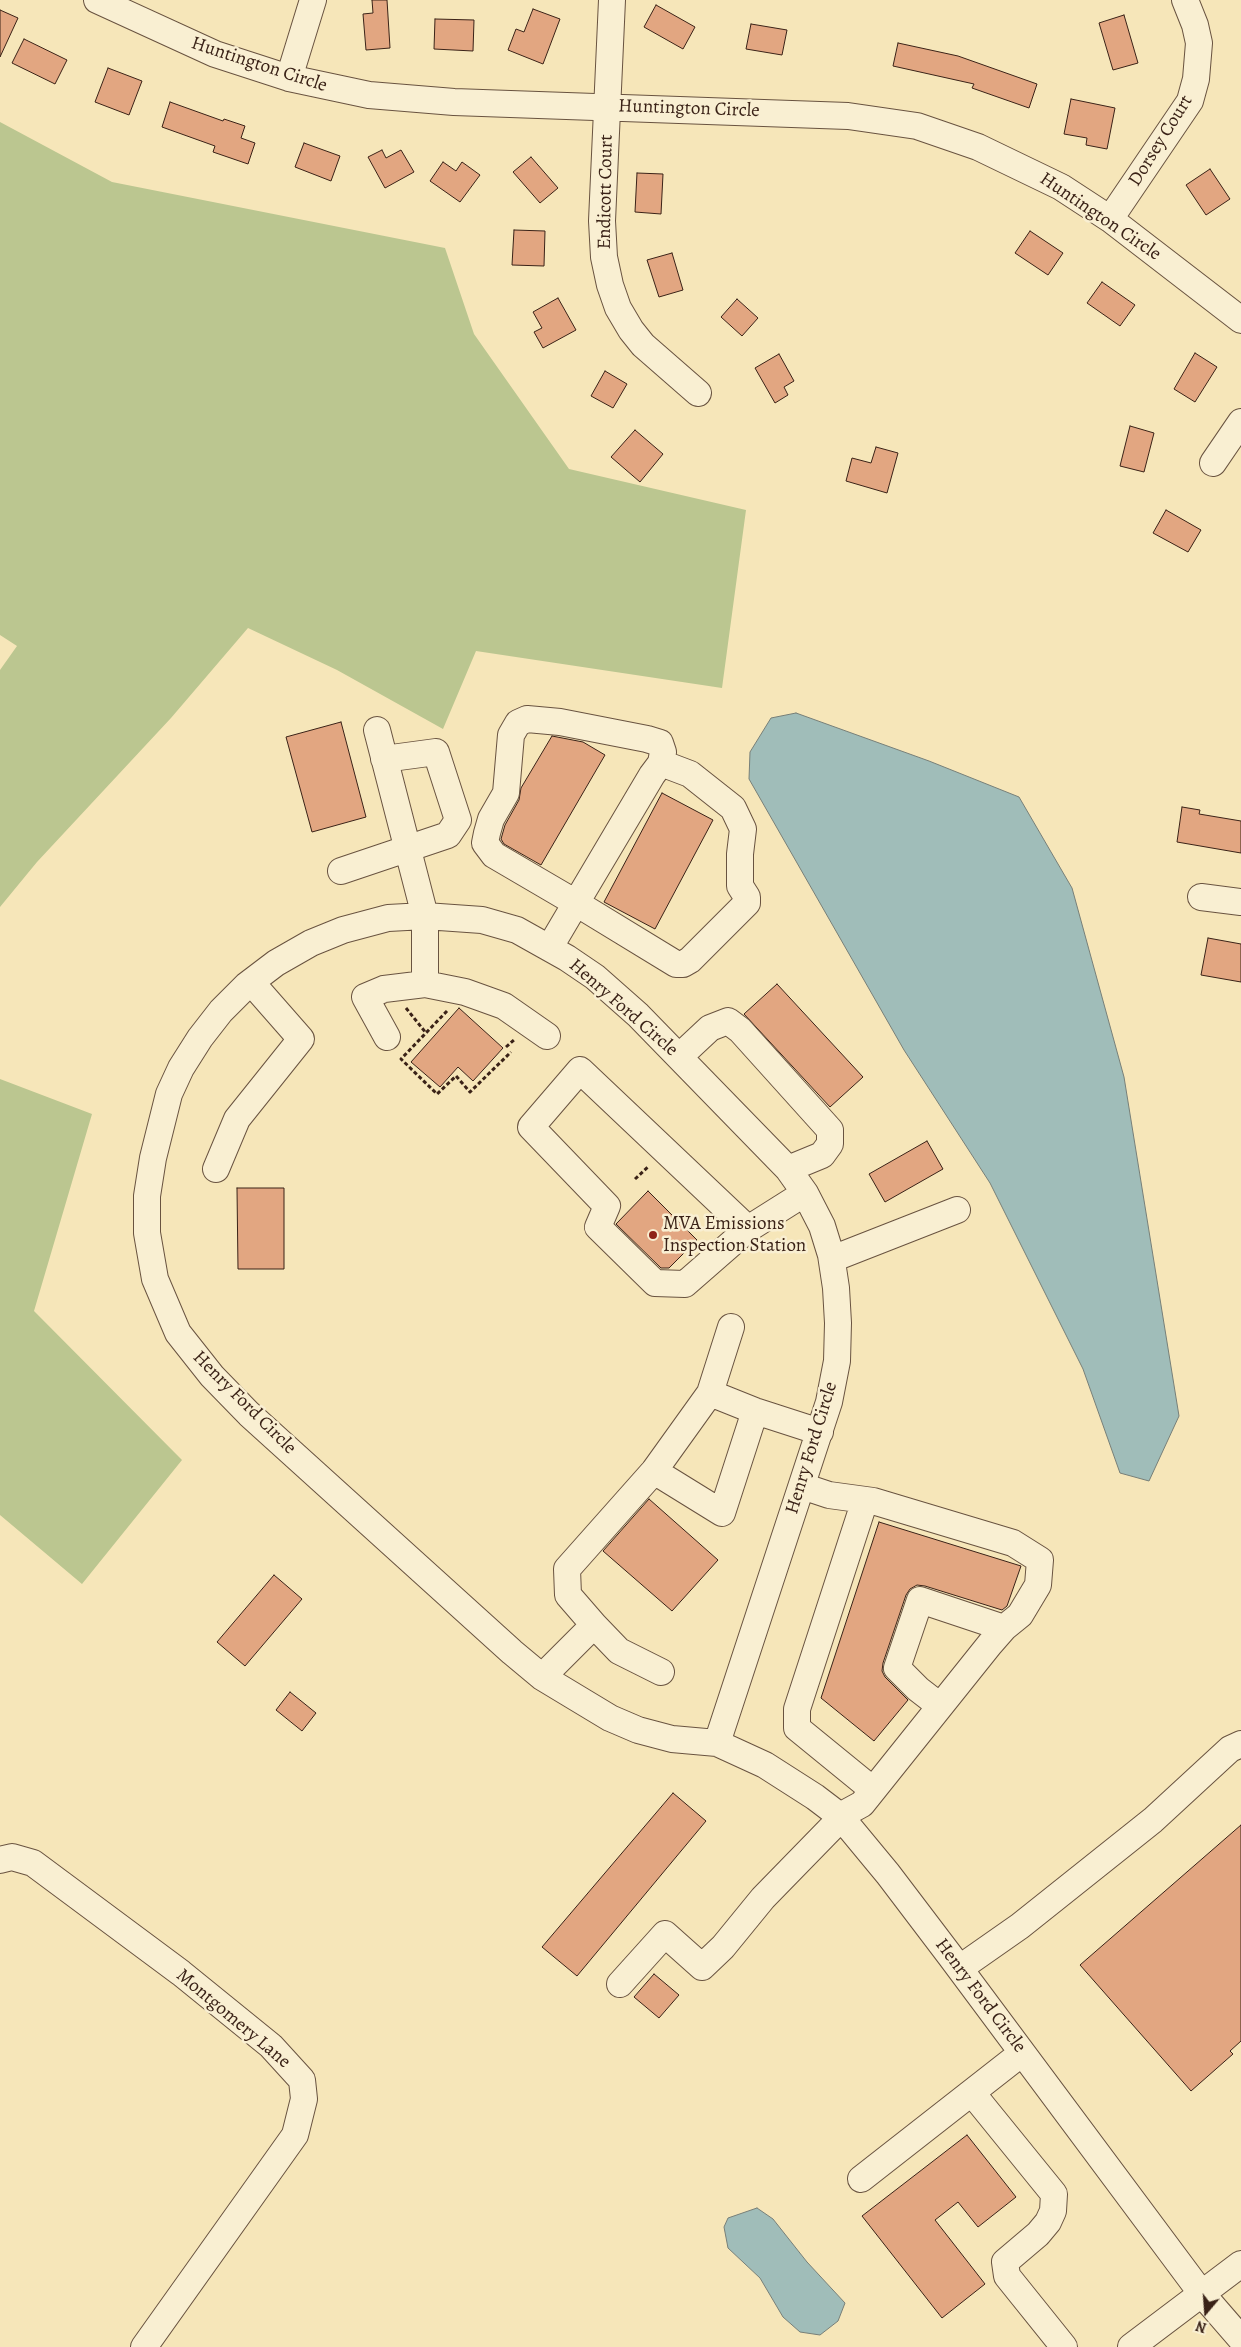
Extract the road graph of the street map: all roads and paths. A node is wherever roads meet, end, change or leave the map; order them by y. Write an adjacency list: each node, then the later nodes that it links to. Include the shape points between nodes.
1 (97, 0): 5 (street, Huntington Circle, via 201,48)
2 (313, 0): 5 (street)
3 (612, 0): 6 (street, Endicott Court)
4 (1185, 0): 7 (street, Dorsey Court, via 1198,42 1196,79 1190,101)
5 (289, 78): 6 (street, Huntington Circle, via 361,94 403,99)
6 (608, 106): 7 (street, Huntington Circle, via 848,116 917,126 978,147 1023,168 1061,187); 9 (street, Endicott Court, via 602,221 610,285 618,308 643,345)
7 (1110, 219): 8 (street, Huntington Circle)
8 (1241, 320)
9 (698, 393)
10 (1241, 422): 11 (street)
11 (1213, 463)
12 (377, 730): 13 (street)
13 (384, 759): 15 (street); 15 (street, via 436,752 458,820 448,835)
14 (662, 763): 19 (street); 19 (street, via 690,774 733,808 743,829 740,886 747,903 683,964 676,964); 19 (street, via 660,743 647,739 560,722 527,719 518,723 511,735 506,793 491,819 486,843 494,855)
15 (408, 849): 16 (street); 20 (street)
16 (341, 871)
17 (1201, 897): 18 (street)
18 (1241, 902)
19 (576, 903): 21 (street)
20 (425, 916): 21 (street, Henry Ford Circle, via 462,917 499,924); 22 (street, Henry Ford Circle, via 388,918 311,942); 23 (street)
21 (550, 947): 30 (street, Henry Ford Circle, via 595,977)
22 (251, 982): 31 (street, via 301,1038 237,1119); 47 (street, Henry Ford Circle, via 221,1011 181,1068 160,1126 147,1196 147,1233 155,1279 168,1313 193,1353 249,1414)
23 (425, 984): 27 (street, via 465,992 504,1006); 28 (street, via 384,990 365,997)
24 (401, 1001): 26 (path)
25 (449, 1009): 26 (path)
26 (426, 1033): 29 (path, via 401,1059 437,1094 456,1076 470,1092)
27 (547, 1036)
28 (387, 1037)
29 (511, 1052)
30 (679, 1057): 32 (street, Henry Ford Circle); 32 (street, via 710,1028 728,1021 740,1030 830,1130 830,1144 822,1155)
31 (216, 1169)
32 (788, 1169): 33 (street, Henry Ford Circle)
33 (804, 1193): 35 (street); 36 (street, Henry Ford Circle, via 822,1226)
34 (957, 1210): 36 (street)
35 (748, 1229): 35 (street, via 580,1070 530,1127 607,1206 598,1227 655,1283 685,1284)
36 (832, 1259): 40 (street, Henry Ford Circle, via 838,1323 837,1361)
37 (731, 1327): 38 (street)
38 (710, 1393): 39 (street); 41 (street)
39 (755, 1411): 40 (street); 41 (street, via 722,1513)
40 (820, 1432): 42 (street, Henry Ford Circle)
41 (654, 1471): 44 (street, via 566,1569 568,1595)
42 (802, 1486): 43 (street, via 829,1496); 49 (street, Henry Ford Circle)
43 (865, 1500): 45 (street, via 1013,1543 1040,1560 1038,1585 1020,1615); 51 (street, via 797,1710 797,1728)
44 (594, 1626): 46 (street, via 619,1651); 47 (street)
45 (1004, 1628): 48 (street); 48 (street, via 920,1600 897,1668)
46 (661, 1672)
47 (542, 1677): 49 (street, Henry Ford Circle, via 602,1714 638,1730 672,1739)
48 (940, 1706): 51 (street)
49 (717, 1743): 52 (street, Henry Ford Circle, via 765,1765)
50 (1241, 1744): 54 (street, via 1230,1749 1153,1820 1020,1926)
51 (873, 1790): 52 (street, via 862,1804)
52 (841, 1817): 54 (street, Henry Ford Circle); 55 (street, via 763,1898 702,1968 665,1934)
53 (0, 1860): 62 (street, Montgomery Lane, via 12,1857 33,1864 181,1973 272,2046 302,2080 304,2099 295,2135)
54 (960, 1968): 56 (street, Henry Ford Circle)
55 (620, 1984)
56 (1022, 2053): 57 (street); 60 (street, Henry Ford Circle)
57 (972, 2093): 58 (street); 63 (street, via 1054,2194 1053,2212 1048,2222 1005,2262 1007,2276)
58 (861, 2179)
59 (1241, 2264): 60 (street)
60 (1202, 2294): 61 (street, Henry Ford Circle); 64 (street)
61 (1241, 2339)
62 (144, 2347)
63 (1064, 2347)
64 (1131, 2347)

